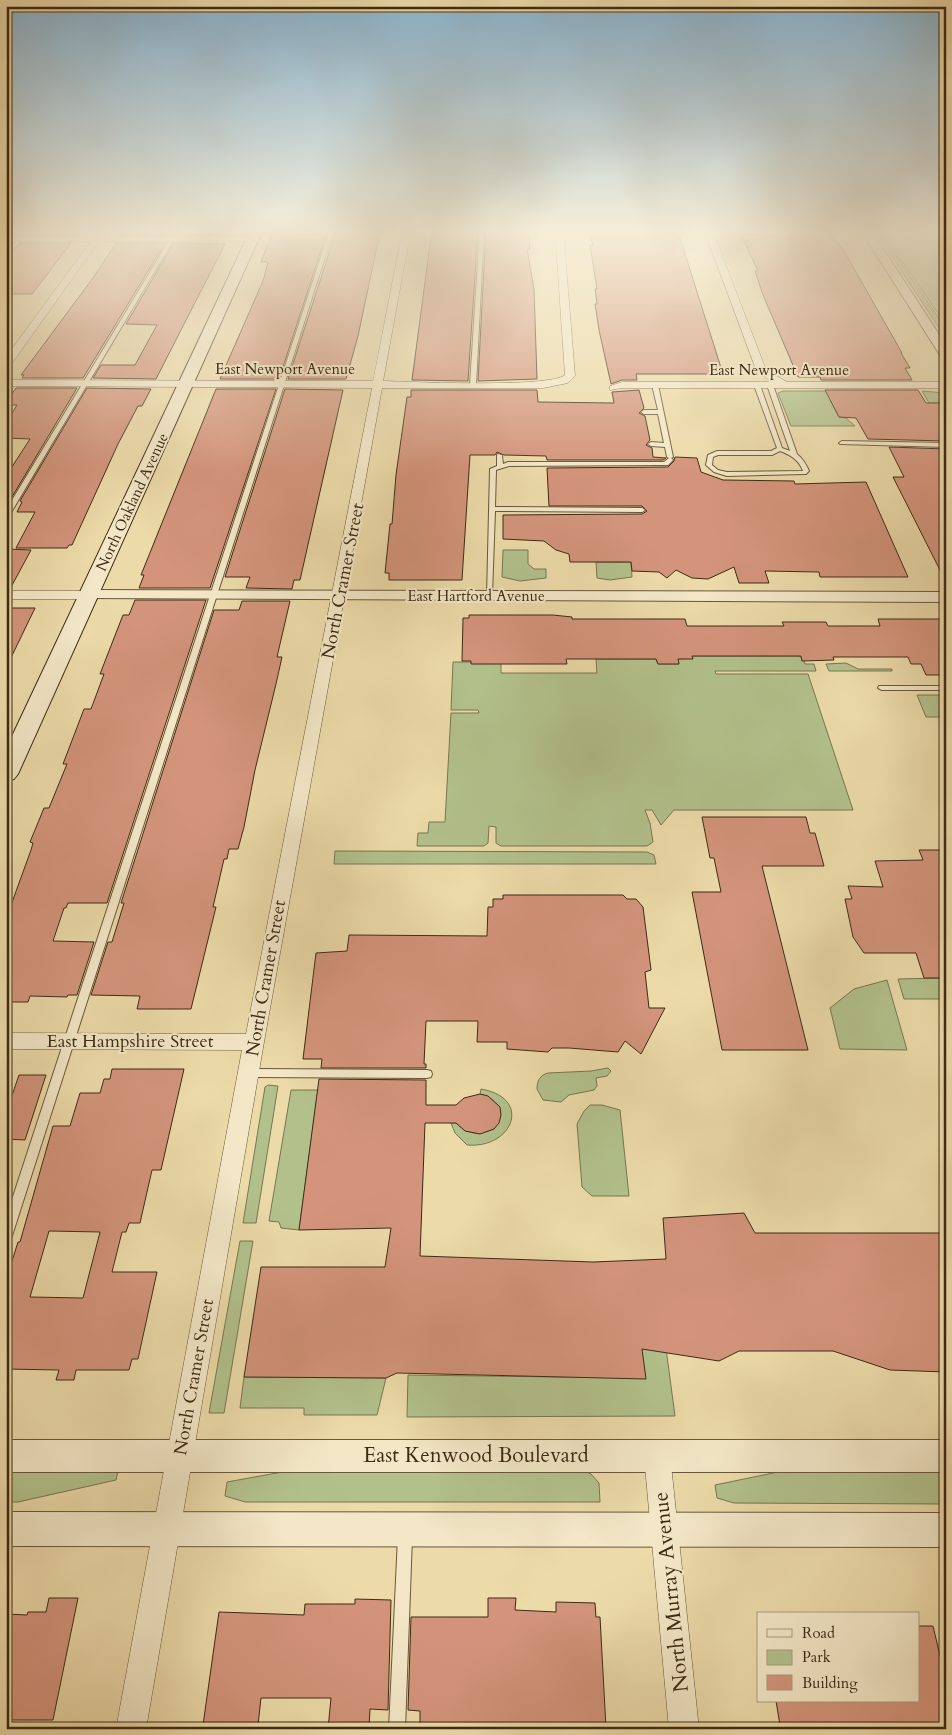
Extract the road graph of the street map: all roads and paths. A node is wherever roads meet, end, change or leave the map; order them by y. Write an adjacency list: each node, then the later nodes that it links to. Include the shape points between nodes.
1 (45, 310): 11 (street)
2 (128, 310): 13 (lane)
3 (220, 310): 14 (main road, North Oakland Avenue)
4 (305, 310): 15 (lane)
5 (393, 310): 16 (street, North Cramer Street)
6 (478, 310): 17 (lane)
7 (565, 310): 17 (street, East Newport Avenue, via 570,376 564,382 551,385)
8 (739, 310): 21 (street, via 762,372)
9 (917, 310): 10 (street)
10 (946, 355)
11 (6, 364)
12 (6, 383): 13 (street, East Newport Avenue)
13 (86, 384): 14 (street, East Newport Avenue); 36 (lane)
14 (187, 384): 15 (street, East Newport Avenue); 38 (main road, North Oakland Avenue)
15 (281, 384): 16 (street, East Newport Avenue); 39 (lane)
16 (380, 385): 17 (street, East Newport Avenue); 40 (street, North Cramer Street)
17 (474, 385)
18 (655, 385): 19 (street, East Newport Avenue); 23 (street, East Newport Avenue); 25 (lane)
19 (757, 385): 20 (street, East Newport Avenue); 30 (lane)
20 (770, 385): 21 (street, East Newport Avenue); 31 (lane)
21 (788, 385): 22 (street, East Newport Avenue)
22 (946, 385)
23 (614, 388)
24 (644, 412): 25 (lane)
25 (661, 412): 28 (lane)
26 (842, 443): 29 (lane)
27 (651, 444): 28 (lane)
28 (667, 445): 33 (lane, via 670,459 666,464)
29 (946, 445)
30 (780, 450): 31 (lane); 31 (lane, via 772,453 717,453 710,456 709,464 716,471 727,474 804,473 805,466)
31 (794, 454)
32 (499, 455): 33 (lane)
33 (500, 466): 34 (lane, via 493,469)
34 (491, 508): 35 (lane); 41 (lane)
35 (642, 510)
36 (6, 516)
37 (6, 595): 38 (street, East Hartford Avenue)
38 (89, 596): 39 (street, East Hartford Avenue); 45 (main road, North Oakland Avenue)
39 (212, 596): 40 (street, East Hartford Avenue); 47 (lane)
40 (340, 596): 41 (street, East Hartford Avenue); 48 (street, North Cramer Street)
41 (489, 596): 42 (street, East Hartford Avenue)
42 (946, 597)
43 (882, 688): 44 (lane)
44 (946, 688)
45 (6, 774)
46 (6, 1041): 47 (street, East Hampshire Street)
47 (69, 1041): 48 (street, East Hampshire Street); 51 (lane)
48 (254, 1042): 49 (street, North Cramer Street)
49 (249, 1073): 50 (lane); 54 (street, North Cramer Street)
50 (427, 1074)
51 (6, 1236)
52 (657, 1455): 54 (street, East Kenwood Boulevard); 55 (street, East Kenwood Boulevard); 59 (street, North Murray Avenue)
53 (6, 1456): 54 (street, East Kenwood Boulevard)
54 (181, 1456): 57 (street, North Cramer Street)
55 (946, 1456)
56 (6, 1529): 57 (street)
57 (167, 1529): 58 (street); 61 (street, North Cramer Street)
58 (406, 1530): 59 (street); 62 (lane)
59 (666, 1530): 60 (street); 63 (street, North Murray Avenue)
60 (946, 1530)
61 (131, 1729)
62 (397, 1729)
63 (684, 1729)

